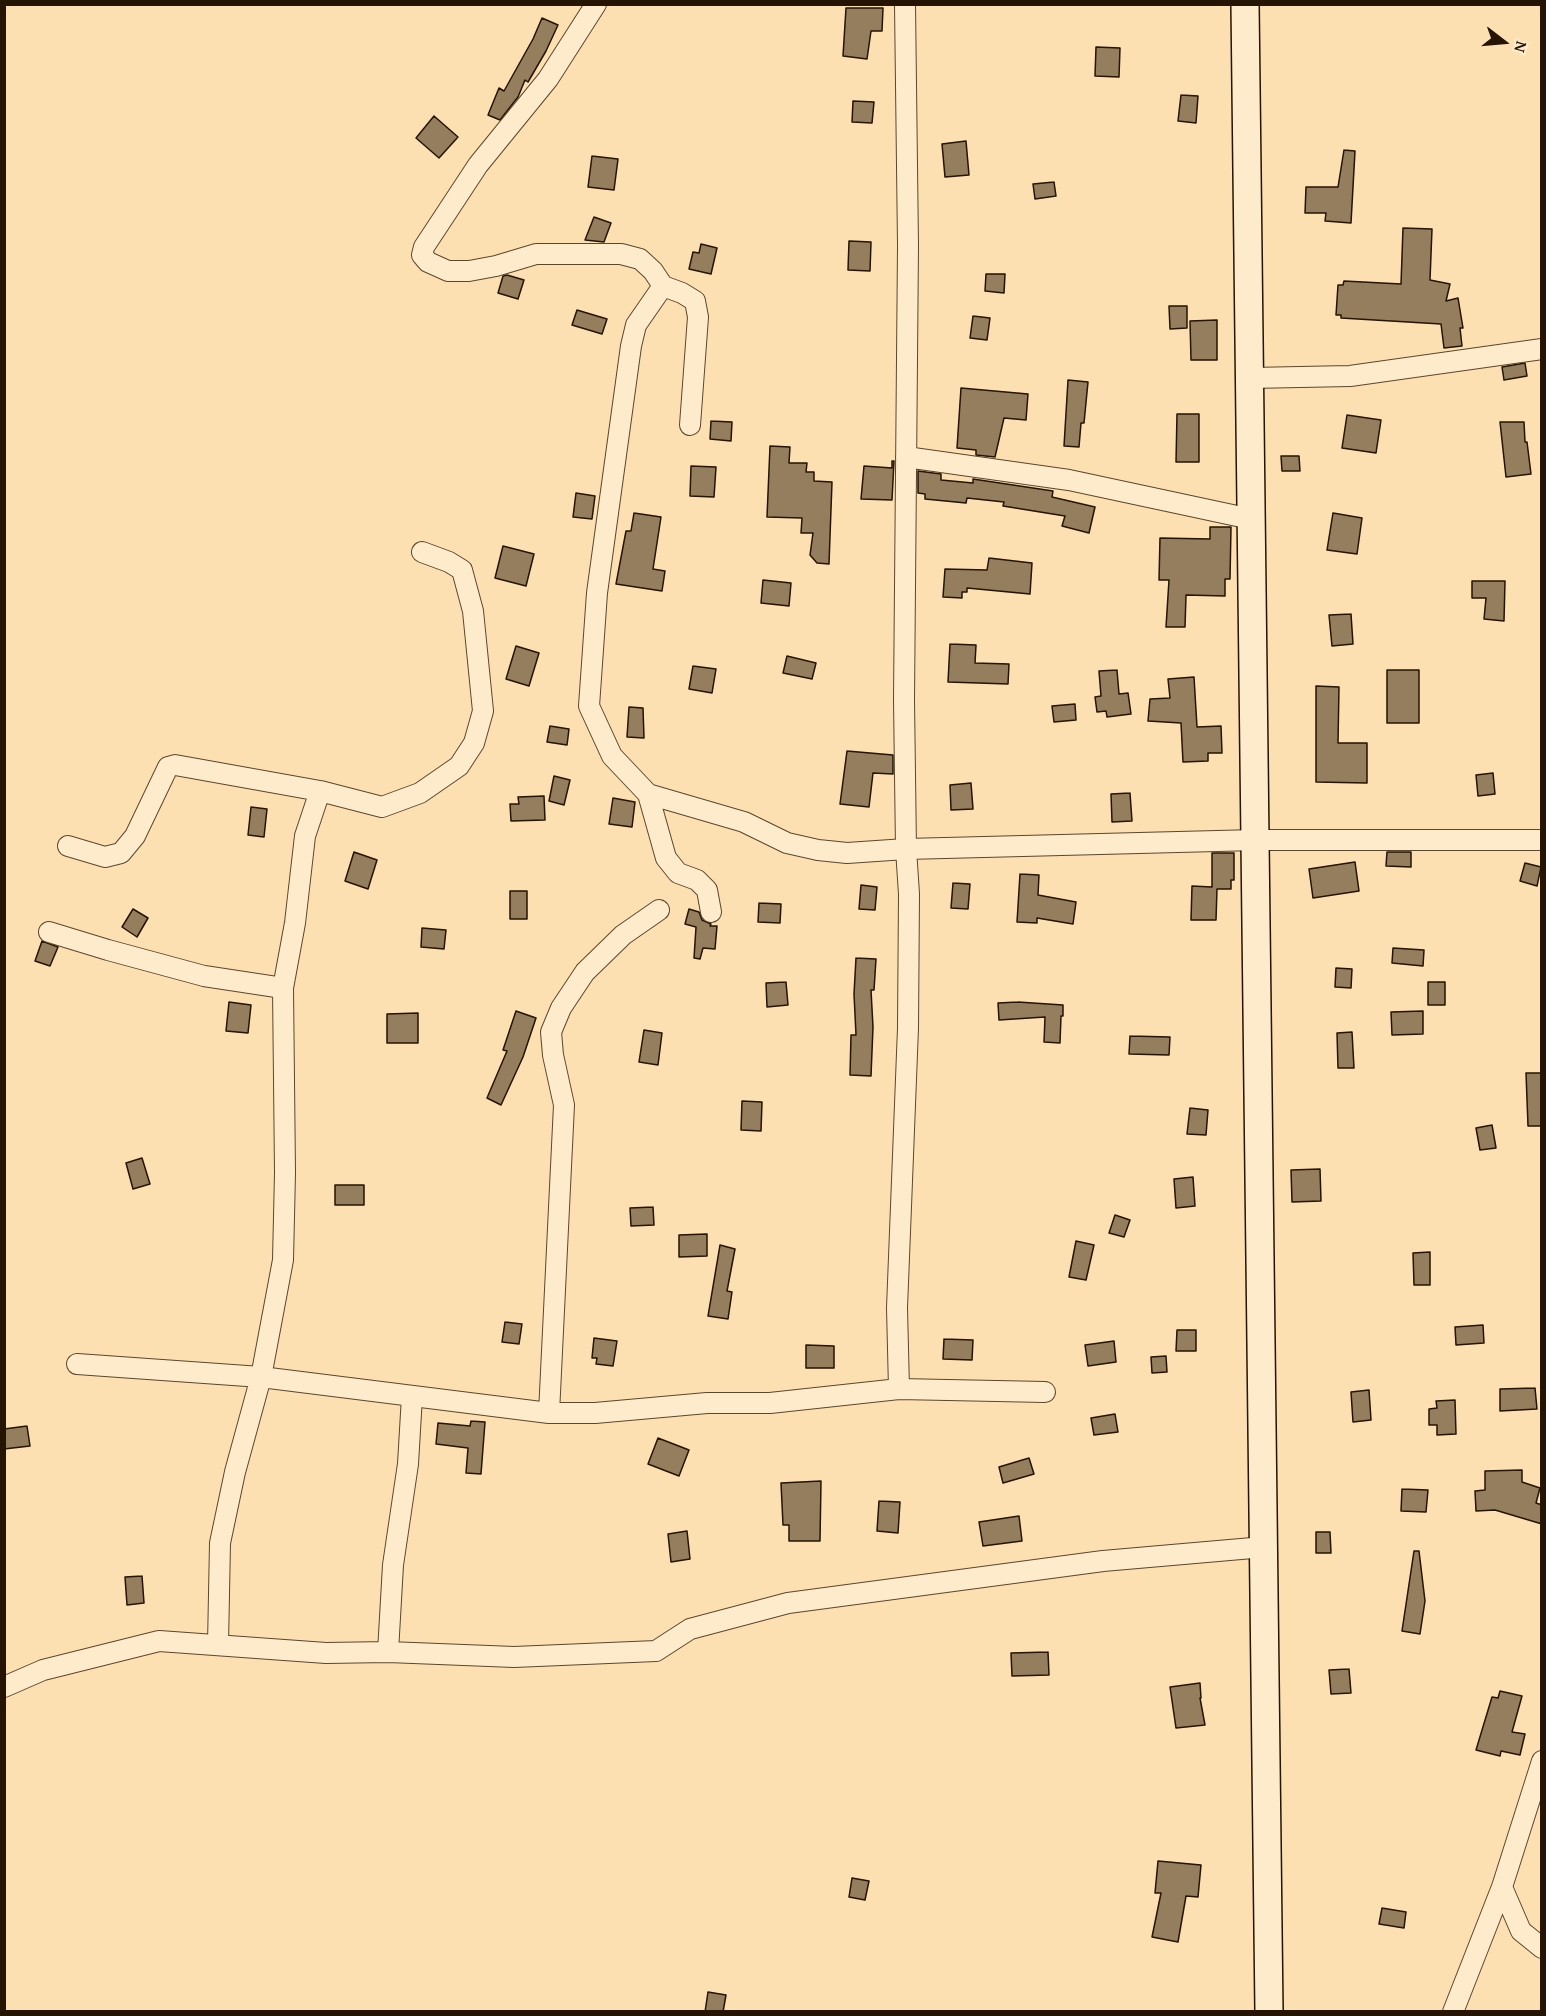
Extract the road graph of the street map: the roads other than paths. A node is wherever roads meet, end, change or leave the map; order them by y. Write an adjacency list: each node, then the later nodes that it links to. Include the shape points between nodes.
1 (596, 4): 4 (street, via 548,79 478,165 422,255 447,271 469,271 536,254 621,254 640,259)
2 (905, 4): 8 (street)
3 (1245, 4): 6 (main road)
4 (663, 286): 7 (street, via 695,301 698,317); 12 (street, via 636,325 631,345 597,593 589,706 612,756)
5 (1542, 349): 6 (street, via 1350,376)
6 (1250, 378): 9 (main road)
7 (690, 425)
8 (906, 457): 9 (street, via 1070,480); 16 (street)
9 (1251, 519): 13 (main road)
10 (422, 552): 11 (street, via 462,570 473,611 483,711 474,743 459,766 420,793 382,807)
11 (320, 791): 15 (street, via 175,765 168,767 135,836 121,853 105,857); 20 (street, via 305,836)
12 (648, 794): 16 (street, via 744,822 787,843 818,850 847,853); 18 (street, via 666,858 678,873 697,880 707,890)
13 (1256, 840): 14 (street); 16 (street); 27 (main road)
14 (1542, 840)
15 (68, 846)
16 (906, 849): 23 (street, via 908,972)
17 (659, 910): 26 (street, via 623,935 585,972 561,1008 551,1032 564,1105)
18 (711, 912)
19 (50, 932): 20 (street, via 204,976)
20 (283, 988): 22 (street, via 283,1260)
21 (77, 1364): 22 (street)
22 (261, 1377): 25 (street); 28 (street, via 220,1543)
23 (898, 1389): 24 (street); 26 (street, via 770,1403)
24 (1045, 1392)
25 (412, 1396): 26 (street); 29 (street, via 408,1464 393,1565)
26 (549, 1413)
27 (1264, 1547): 29 (street, via 1103,1561 788,1603 690,1629 656,1651 514,1657); 34 (main road)
28 (218, 1645): 29 (street, via 326,1653); 30 (street, via 159,1641 43,1670)
29 (388, 1652)
30 (4, 1687)
31 (1542, 1761): 32 (street)
32 (1502, 1887): 33 (street, via 1521,1931); 35 (street)
33 (1542, 1948)
34 (1269, 2012)
35 (1454, 2012)

